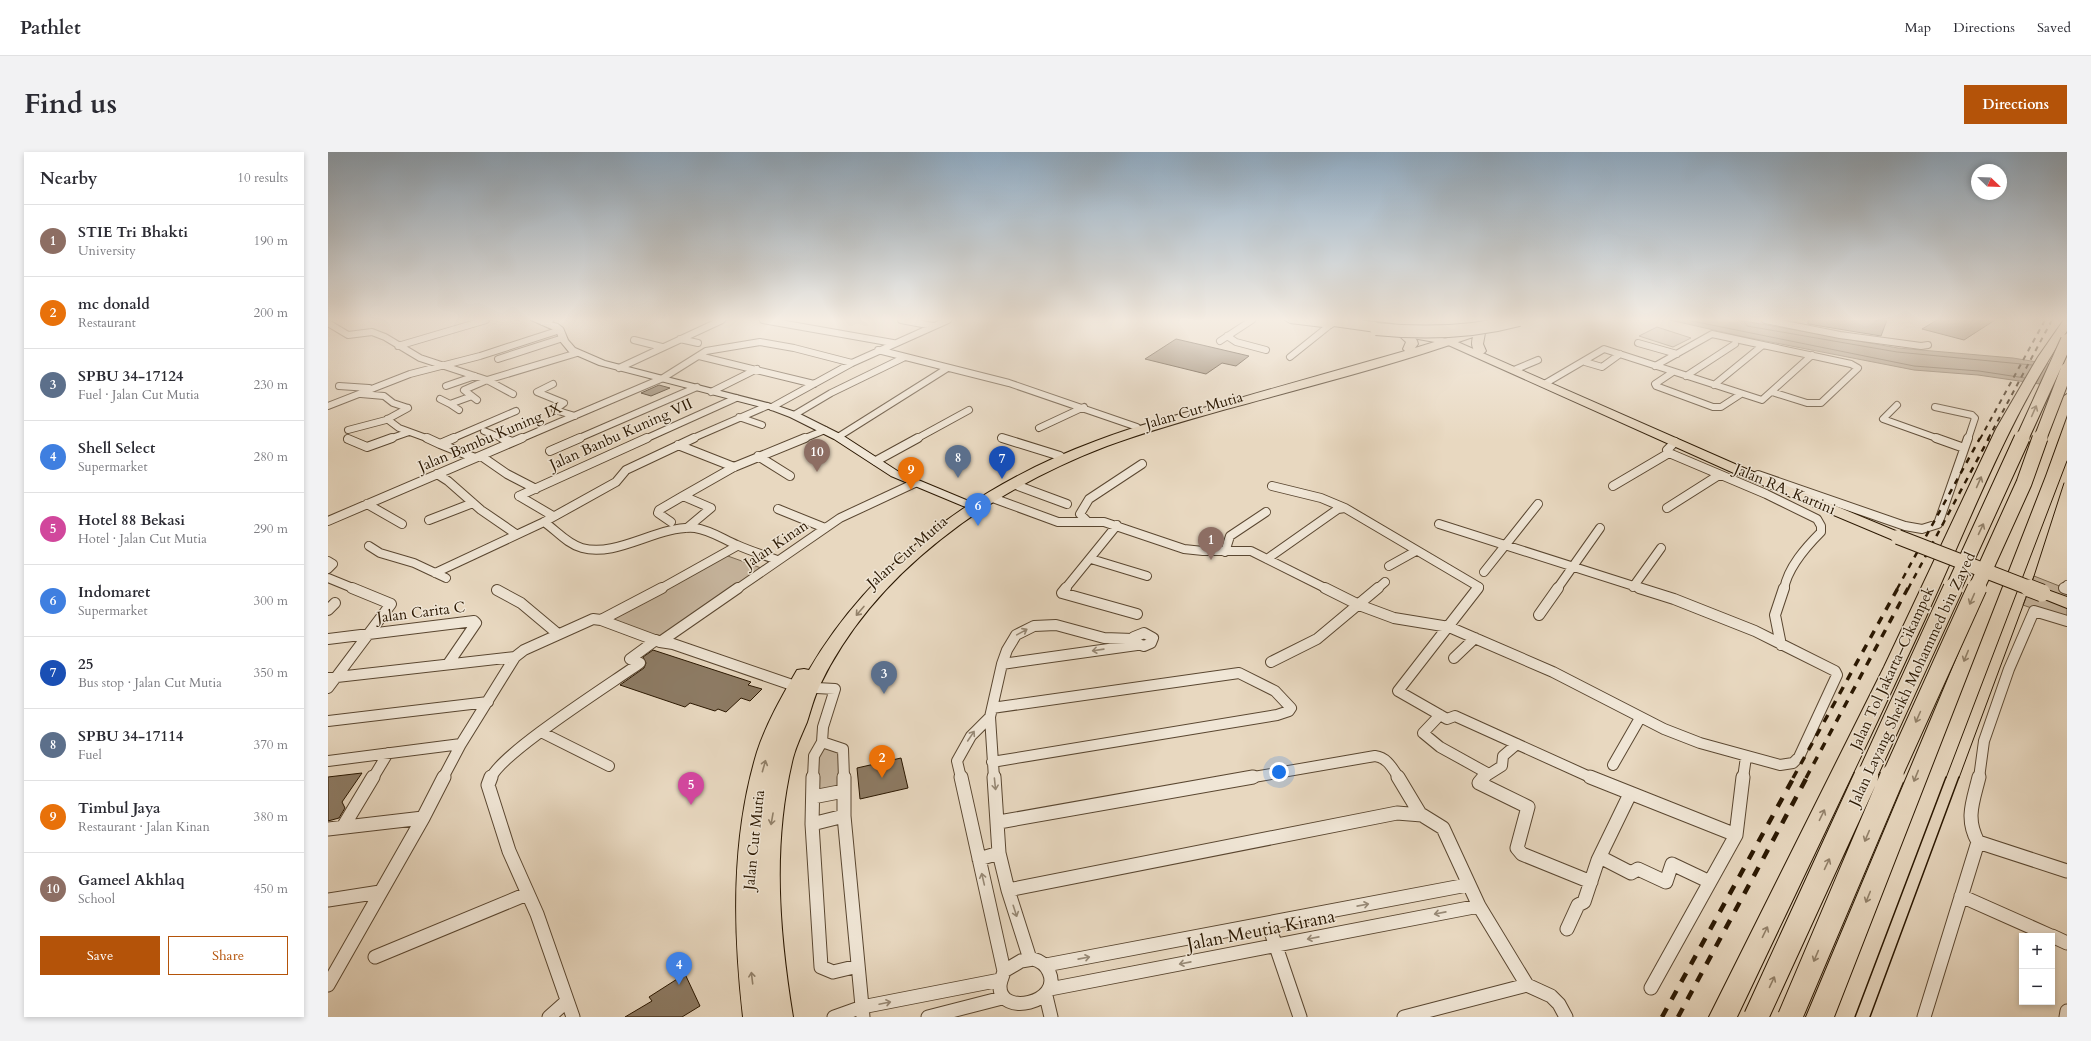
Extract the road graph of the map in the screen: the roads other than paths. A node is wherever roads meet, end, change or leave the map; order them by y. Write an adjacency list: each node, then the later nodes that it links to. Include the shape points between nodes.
1 (425, 360): 28 (street)
2 (463, 360): 28 (street)
3 (552, 360): 39 (street)
4 (598, 360): 30 (street)
5 (635, 360): 30 (street)
6 (691, 360): 38 (street, Jalan Bambu Kuning IX)
7 (725, 360): 32 (street)
8 (841, 360): 27 (street)
9 (857, 360): 27 (street)
10 (898, 360): 65 (street, via 831,393)
11 (912, 360): 33 (street)
12 (1369, 360): 70 (highway, Jalan Cut Mutia)
13 (1378, 360): 97 (highway, Jalan Cut Mutia, via 1132,432 1080,452)
14 (1489, 360): 31 (main road, Jalan RA. Kartini)
15 (1497, 360): 31 (main road, Jalan RA. Kartini)
16 (1537, 360): 31 (street)
17 (1611, 360): 26 (street, via 1602,367)
18 (1639, 360): 29 (street)
19 (1665, 360): 29 (street)
20 (1710, 360): 37 (street)
21 (1744, 360): 43 (street)
22 (1807, 360): 49 (street)
23 (1833, 360): 49 (street, via 1858,368 1821,403 1807,403)
24 (2041, 360): 242 (highway, Jalan Tol Jakarta–Cikampek, one-way to 24, via 1882,692 1996,444)
25 (2058, 360): 243 (highway, Jalan Layang Sheikh Mohammed bin Zayed, one-way to 25, bridge)
26 (1585, 362): 40 (street)
27 (852, 363): 42 (street)
28 (440, 366): 36 (street); 47 (street)
29 (1655, 366): 35 (street)
30 (619, 368): 38 (street)
31 (1510, 368): 40 (main road, Jalan RA. Kartini)
32 (757, 369): 42 (street); 48 (street)
33 (946, 369): 60 (street, via 996,380); 76 (street)
34 (2067, 369): 244 (highway, Jalan Layang Sheikh Mohammed bin Zayed, one-way to 244, bridge, via 2024,483 1906,744)
35 (1674, 372): 37 (street); 52 (street, via 1655,384 1656,386 1713,407 1722,407)
36 (475, 376): 39 (street); 45 (street)
37 (1686, 376): 43 (street)
38 (663, 378): 46 (street); 66 (street, Jalan Bambu Kuning IX)
39 (487, 380): 51 (street); 56 (street, via 464,390 475,398)
40 (1546, 383): 80 (main road, Jalan RA. Kartini)
41 (553, 384): 66 (street, via 537,392 564,403 555,410)
42 (814, 384): 59 (street)
43 (1714, 385): 52 (street)
44 (339, 386): 47 (street)
45 (446, 386)
46 (697, 387): 48 (street); 84 (street)
47 (373, 388): 50 (street)
48 (711, 392): 53 (street)
49 (1772, 392): 52 (street, via 1762,400)
50 (358, 394): 58 (street); 68 (street, via 384,396 393,403 408,408)
51 (513, 394)
52 (1741, 394)
53 (736, 398): 59 (street); 100 (street, Jalan Banbu Kuning VII)
54 (2067, 398): 245 (highway, one-way to 245, via 2018,532)
55 (440, 399): 56 (street)
56 (450, 404): 62 (street)
57 (1897, 405): 83 (street, via 1884,419)
58 (328, 406)
59 (770, 406): 65 (street); 67 (street)
60 (1084, 407): 70 (street); 71 (street)
61 (1935, 407): 83 (street, via 1975,417)
62 (459, 410)
63 (969, 410): 89 (street)
64 (516, 411): 81 (street)
65 (794, 415): 73 (street)
66 (575, 416): 79 (street, Jalan Bambu Kuning IX)
67 (739, 417): 69 (street); 82 (street)
68 (387, 419): 72 (street); 75 (street, via 402,431)
69 (762, 425)
70 (1137, 427): 87 (highway, Jalan Cut Mutia)
71 (1039, 428)
72 (348, 430)
73 (825, 430): 76 (street); 86 (street)
74 (484, 431): 79 (street)
75 (410, 432): 78 (street, via 367,447); 81 (street)
76 (838, 437): 89 (street)
77 (1002, 438): 87 (street)
78 (348, 439)
79 (512, 442): 88 (street, Jalan Bambu Kuning IX)
80 (1675, 442): 85 (street, via 1667,450); 92 (main road, Jalan RA. Kartini)
81 (440, 444): 88 (street)
82 (678, 445): 91 (street); 112 (street, via 626,470 616,482)
83 (1964, 448): 92 (street, via 1938,524 1929,529 1905,526)
84 (550, 452)
85 (1669, 453): 94 (street); 99 (street)
86 (758, 456): 91 (street); 95 (street)
87 (1060, 456): 105 (highway, Jalan Cut Mutia, via 1009,480)
88 (478, 457): 93 (street, Jalan Bambu Kuning IX); 100 (street)
89 (876, 461): 96 (street)
90 (1142, 464): 115 (street, via 1089,499 1080,514)
91 (734, 467): 101 (street)
92 (1740, 470): 149 (main road, Jalan RA. Kartini, bridge, via 1898,537)
93 (437, 474): 103 (street); 104 (street, Jalan Bambu Kuning IX)
94 (1719, 475): 109 (street); 162 (street, via 1817,519 1821,526 1821,532 1807,546 1786,578 1776,615)
95 (790, 476)
96 (915, 483): 105 (street); 122 (street, Jalan Kinan, via 852,511)
97 (1013, 484): 102 (highway, Jalan Cut Mutia); 106 (street)
98 (1272, 486): 108 (street, via 1321,498)
99 (1613, 486)
100 (536, 488): 112 (street, Jalan Banbu Kuning VII, via 519,496)
101 (682, 496): 117 (street, via 659,510 658,513); 121 (street, via 711,508)
102 (990, 497): 115 (street, via 1058,522); 169 (highway, Jalan Cut Mutia, one-way to 169, via 932,539 886,582 852,620)
103 (473, 503): 113 (street); 124 (street)
104 (367, 504): 114 (street, Jalan Bambu Kuning IX); 118 (street)
105 (967, 504): 169 (highway, Jalan Cut Mutia, via 928,531 869,584 813,657)
106 (1067, 504)
107 (1538, 504): 125 (street)
108 (1345, 508): 129 (street); 132 (street, via 1338,509)
109 (1668, 508)
110 (778, 510): 122 (street)
111 (1266, 512): 130 (street, via 1230,536 1226,542)
112 (553, 516): 116 (street)
113 (430, 520)
114 (328, 521)
115 (1087, 521): 120 (street)
116 (544, 522): 121 (street, via 578,546 590,550); 124 (street)
117 (671, 522)
118 (402, 524)
119 (1439, 524): 125 (street)
120 (1117, 525): 130 (street, via 1195,551); 131 (street)
121 (688, 528): 127 (street, via 711,533)
122 (826, 528): 133 (street, Jalan Kinan)
123 (1600, 528): 136 (street)
124 (516, 534): 139 (street)
125 (1506, 545): 136 (street); 138 (street)
126 (369, 546): 139 (street, via 380,553 414,563)
127 (737, 546): 133 (street); 154 (street)
128 (1661, 548): 145 (street)
129 (1416, 551): 135 (street); 156 (street, via 1479,587)
130 (1225, 552): 132 (street, via 1236,549 1251,551)
131 (1091, 559): 140 (street); 152 (street, via 1062,593)
132 (1267, 559): 150 (street)
133 (777, 560): 161 (street, Jalan Kinan)
134 (328, 561): 137 (street, via 333,564)
135 (1389, 566)
136 (1572, 567): 145 (street); 153 (street)
137 (328, 569)
138 (1484, 572)
139 (435, 573): 142 (street)
140 (1147, 576)
141 (328, 578): 157 (street, via 391,604)
142 (446, 578)
143 (1384, 582): 150 (street)
144 (2067, 585): 146 (street, via 2064,588)
145 (1633, 586): 162 (street, via 1755,631)
146 (2067, 589)
147 (497, 590): 158 (street, via 521,603)
148 (335, 602): 151 (street)
149 (2067, 603)
150 (1359, 605): 156 (street, via 1394,618); 165 (street, via 1317,638)
151 (328, 610)
152 (1137, 614)
153 (1539, 615)
154 (601, 620): 158 (street, via 593,619); 161 (street)
155 (2067, 621): 198 (street, via 2034,610 2009,669 1984,741 1980,778 1972,806 1971,829)
156 (1449, 627): 159 (street); 173 (street, via 1398,691)
157 (369, 634): 160 (street); 166 (street, Jalan Carita C, via 474,620 476,622); 168 (street)
158 (558, 634): 163 (street)
159 (1475, 638): 164 (street); 174 (street, via 1553,672)
160 (328, 639)
161 (658, 641): 169 (street); 176 (street, Jalan Kinan, via 630,660 640,663)
162 (1781, 645): 181 (street, via 1835,671 1838,675 1798,757 1792,763 1780,765)
163 (515, 657): 166 (street); 171 (street)
164 (1454, 658)
165 (1271, 662)
166 (448, 664): 168 (street)
167 (1002, 664): 167 (street, one-way to 167, via 1016,635 1034,626 1056,625 1104,638 1135,642); 172 (street)
168 (333, 678): 170 (street)
169 (804, 687): 177 (street, via 835,689 823,726); 234 (highway, Jalan Cut Mutia, one-way to 169, via 747,910 755,802 768,752 784,714); 235 (highway, Jalan Cut Mutia, one-way to 235, via 783,757 769,835 768,935)
170 (328, 688)
171 (485, 702): 175 (street); 178 (street)
172 (991, 712): 183 (street); 183 (street, via 1239,673 1264,682 1291,708 1277,715); 201 (street, one-way to 172, via 957,760 978,725)
173 (1440, 715): 179 (street, via 1447,719 1455,716); 186 (street, via 1424,733 1440,747)
174 (1640, 718): 181 (street, via 1700,743); 184 (street)
175 (328, 721)
176 (541, 732): 185 (street); 208 (street, via 501,764 488,785 509,852)
177 (822, 742): 187 (street, via 843,749); 189 (street, via 814,756)
178 (461, 744): 180 (street); 192 (street)
179 (1517, 744): 186 (street, via 1503,756 1502,766 1494,772); 188 (street)
180 (388, 752): 182 (street); 195 (street)
181 (1746, 757): 197 (street)
182 (328, 761)
183 (992, 762): 193 (street, one-way to 193)
184 (1613, 765)
185 (609, 766)
186 (1487, 773): 203 (street, via 1479,783 1528,807 1517,848 1522,854)
187 (844, 791): 189 (street); 191 (street)
188 (1630, 794): 197 (street); 200 (street)
189 (813, 798): 194 (street)
190 (1419, 812): 193 (street, via 1388,761 1375,756); 205 (street, via 1443,828); 206 (street, via 1397,813)
191 (844, 816): 194 (street); 221 (street)
192 (423, 818): 195 (street); 207 (street)
193 (999, 822): 199 (street)
194 (812, 824): 221 (street, via 820,967 833,972)
195 (343, 827): 196 (street)
196 (328, 829)
197 (1736, 835): 204 (street)
198 (1978, 842): 202 (street); 209 (street)
199 (1000, 853): 201 (street); 206 (street)
200 (1600, 857): 203 (street); 204 (street, via 1631,873 1638,869 1666,882 1672,864)
201 (979, 859): 222 (street, one-way to 201)
202 (2067, 872)
203 (1591, 882): 213 (street, via 1584,902 1578,905)
204 (1710, 882): 225 (street)
205 (1468, 885): 211 (street); 212 (street, Jalan Meutia Kirana, one-way to 205)
206 (1008, 890): 219 (street, one-way to 219)
207 (380, 892): 210 (street); 223 (street)
208 (527, 894): 218 (street); 228 (street, via 537,914)
209 (1961, 896): 214 (street); 246 (street)
210 (328, 900)
211 (1479, 906): 217 (street, Jalan Meutia Kirana, one-way to 217); 224 (street)
212 (1268, 923): 217 (street); 220 (street, Jalan Meutia Kirana, one-way to 212)
213 (1567, 929)
214 (2045, 933)
215 (2055, 937): 216 (street)
216 (2067, 943)
217 (1275, 945): 226 (street, Jalan Meutia Kirana, one-way to 226); 239 (street)
218 (375, 957)
219 (1030, 959): 220 (street, via 1039,960); 222 (street, via 1011,964)
220 (1046, 965): 226 (street, via 1051,976)
221 (858, 966): 230 (street)
222 (1002, 976): 227 (street, via 999,989); 230 (street, one-way to 222)
223 (329, 983)
224 (1527, 985): 240 (street); 241 (street, via 1544,991 1560,1002)
225 (1652, 988)
226 (1048, 992): 231 (street, via 1037,1003); 238 (street)
227 (1002, 998): 231 (street); 237 (street)
228 (567, 1000): 232 (street); 233 (street)
229 (2067, 1011): 247 (street)
230 (863, 1012): 236 (street)
231 (1018, 1012)
232 (549, 1017)
233 (573, 1017)
234 (757, 1017)
235 (779, 1017)
236 (834, 1017)
237 (928, 1017)
238 (1051, 1017)
239 (1300, 1017)
240 (1404, 1017)
241 (1566, 1017)
242 (1723, 1017)
243 (1756, 1017)
244 (1790, 1017)
245 (1820, 1017)
246 (1924, 1017)
247 (2066, 1017)

